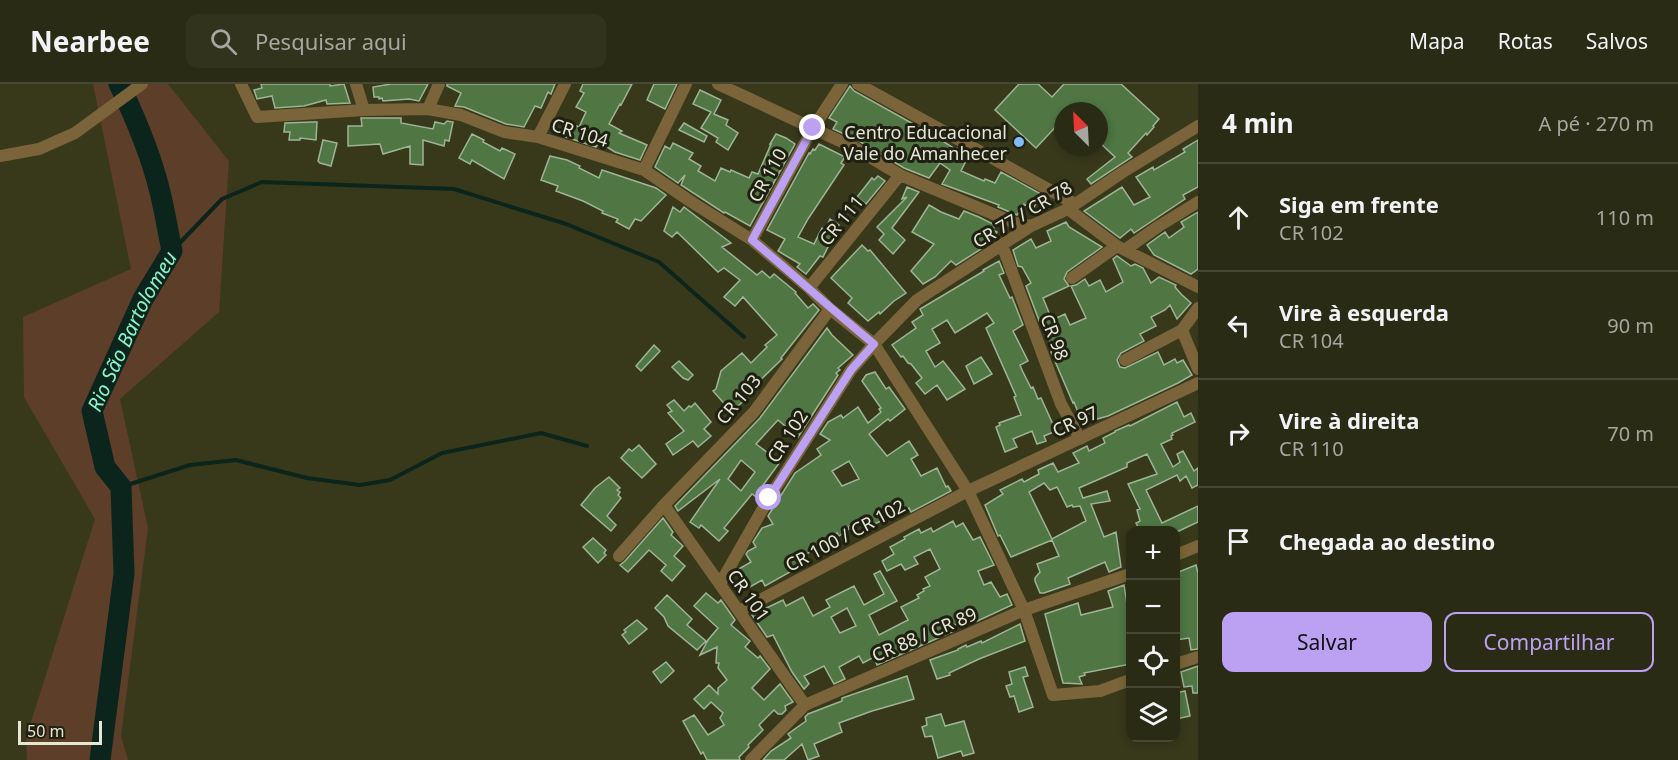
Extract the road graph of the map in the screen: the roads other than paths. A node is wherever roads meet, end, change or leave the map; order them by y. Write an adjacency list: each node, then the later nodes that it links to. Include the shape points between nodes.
1 (241, 84): 11 (street, CR 104, via 257,117)
2 (356, 84): 11 (street)
3 (439, 84): 10 (street)
4 (565, 84): 14 (street)
5 (686, 84): 16 (street)
6 (718, 84): 13 (street)
7 (842, 84): 13 (street, CR 110)
8 (858, 84): 19 (street)
9 (138, 87): 15 (street, via 75,133 39,149)
10 (428, 109): 11 (street, CR 104); 14 (street, CR 104, via 461,115 504,132)
11 (364, 110)
12 (1198, 126): 19 (street, CR 77 / CR 78)
13 (813, 128): 17 (street); 21 (street, CR 110)
14 (538, 137): 16 (street, CR 104)
15 (0, 156)
16 (644, 170): 21 (street, CR 104)
17 (900, 175): 20 (street, via 1015,223); 26 (street, CR 111)
18 (1198, 202): 23 (street)
19 (1072, 206): 20 (street, CR 77 / CR 78); 23 (street)
20 (1031, 226): 22 (street, CR 77 / CR 78)
21 (752, 240): 26 (street, CR 104)
22 (1002, 245): 30 (street, CR 77 / CR 78, via 917,300); 34 (street, CR 98, via 1061,404)
23 (1121, 248): 24 (street); 25 (street)
24 (1072, 278)
25 (1198, 287)
26 (809, 288): 28 (street, CR 104)
27 (1198, 308): 29 (street)
28 (830, 309): 30 (street, CR 104); 36 (street, CR 103, via 754,412)
29 (1182, 330): 31 (street); 32 (street)
30 (874, 344): 35 (street, CR 104); 41 (street, CR 102, via 851,370 769,498)
31 (1125, 360)
32 (1198, 369)
33 (1198, 383): 34 (street, CR 97)
34 (1080, 439): 35 (street, CR 97)
35 (968, 491): 42 (street, CR 104); 43 (street, CR 100 / CR 102)
36 (664, 505): 39 (street, CR 103); 41 (street, CR 101)
37 (1198, 546): 38 (street)
38 (1180, 553)
39 (619, 556)
40 (1126, 576): 42 (street, CR 88 / CR 89)
41 (720, 584): 43 (street, CR 101)
42 (1024, 610): 46 (street, CR 104, via 1053,695 1100,691); 47 (street, CR 88 / CR 89)
43 (739, 611): 47 (street, CR 101)
44 (1198, 657): 45 (street)
45 (1180, 663)
46 (1126, 682)
47 (806, 705): 48 (street, CR 88 / CR 89)
48 (751, 760)

